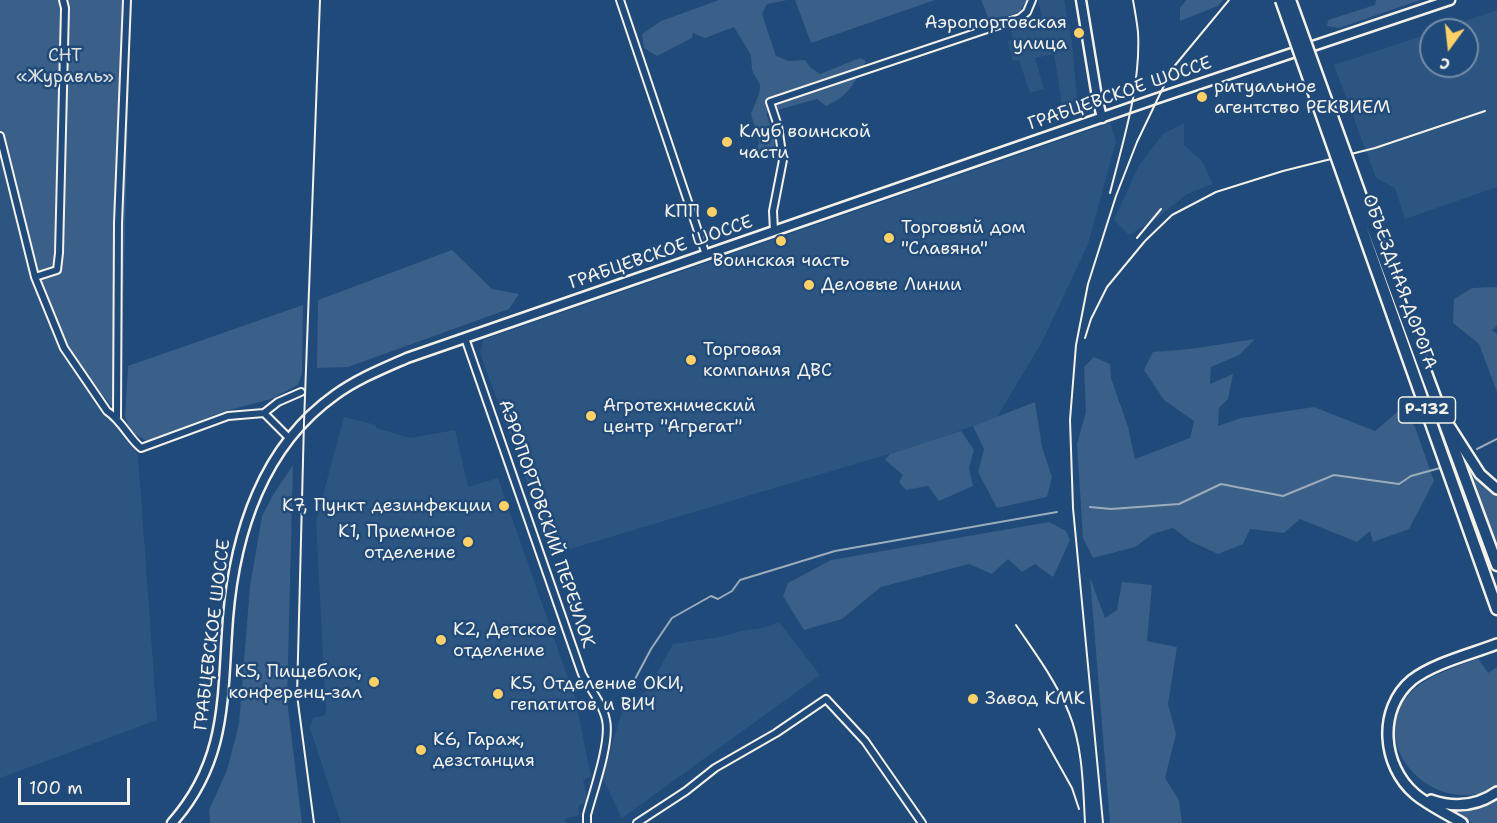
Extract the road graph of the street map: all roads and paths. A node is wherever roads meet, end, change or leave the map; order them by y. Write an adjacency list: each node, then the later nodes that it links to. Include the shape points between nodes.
1 (63, 0): 14 (street, via 59,253 57,270)
2 (127, 0): 19 (street, via 118,223)
3 (620, 0): 13 (street)
4 (1032, 0): 12 (street, via 1020,18 770,102 783,160 773,211)
5 (1081, 0): 9 (main road)
6 (1281, 0): 11 (highway, ОБЪЕЗДНАЯ ДОРОГА / Р-132, bridge)
7 (1290, 0): 11 (highway, ОБЪЕЗДНАЯ ДОРОГА / Р-132, bridge)
8 (1450, 0): 9 (main road, ГРАБЦЕВСКОЕ ШОССЕ)
9 (1102, 118): 12 (main road, ГРАБЦЕВСКОЕ ШОССЕ)
10 (0, 136): 14 (street)
11 (1360, 210): 18 (highway, ОБЪЕЗДНАЯ ДОРОГА / Р-132); 23 (highway, ОБЪЕЗДНАЯ ДОРОГА / Р-132)
12 (774, 231): 13 (main road, ГРАБЦЕВСКОЕ ШОССЕ)
13 (706, 255): 15 (main road, ГРАБЦЕВСКОЕ ШОССЕ)
14 (35, 277): 19 (street, via 64,348 107,411)
15 (465, 338): 20 (main road, ГРАБЦЕВСКОЕ ШОССЕ, via 365,376 334,396); 28 (street, АЭРОПОРТОВСКИЙ ПЕРЕУЛОК, via 582,674 606,719 608,734)
16 (301, 392): 17 (street)
17 (264, 413): 19 (street, via 228,416 141,448); 20 (street)
18 (1443, 416): 21 (main road, via 1480,474); 22 (highway, ОБЪЕЗДНАЯ ДОРОГА / Р-132)
19 (117, 417)
20 (289, 438): 27 (main road, ГРАБЦЕВСКОЕ ШОССЕ, via 259,490 237,550 228,616 224,697 212,756 197,789)
21 (1497, 489)
22 (1497, 565)
23 (1497, 609)
24 (1497, 644): 26 (main road, via 1424,672 1396,700 1388,728 1390,754 1401,778)
25 (1497, 792): 26 (main road, via 1461,805 1439,803)
26 (1415, 794): 31 (main road)
27 (172, 823)
28 (587, 823)
29 (637, 823): 30 (street, via 715,768 826,699 865,741)
30 (922, 823)
31 (1462, 823)

